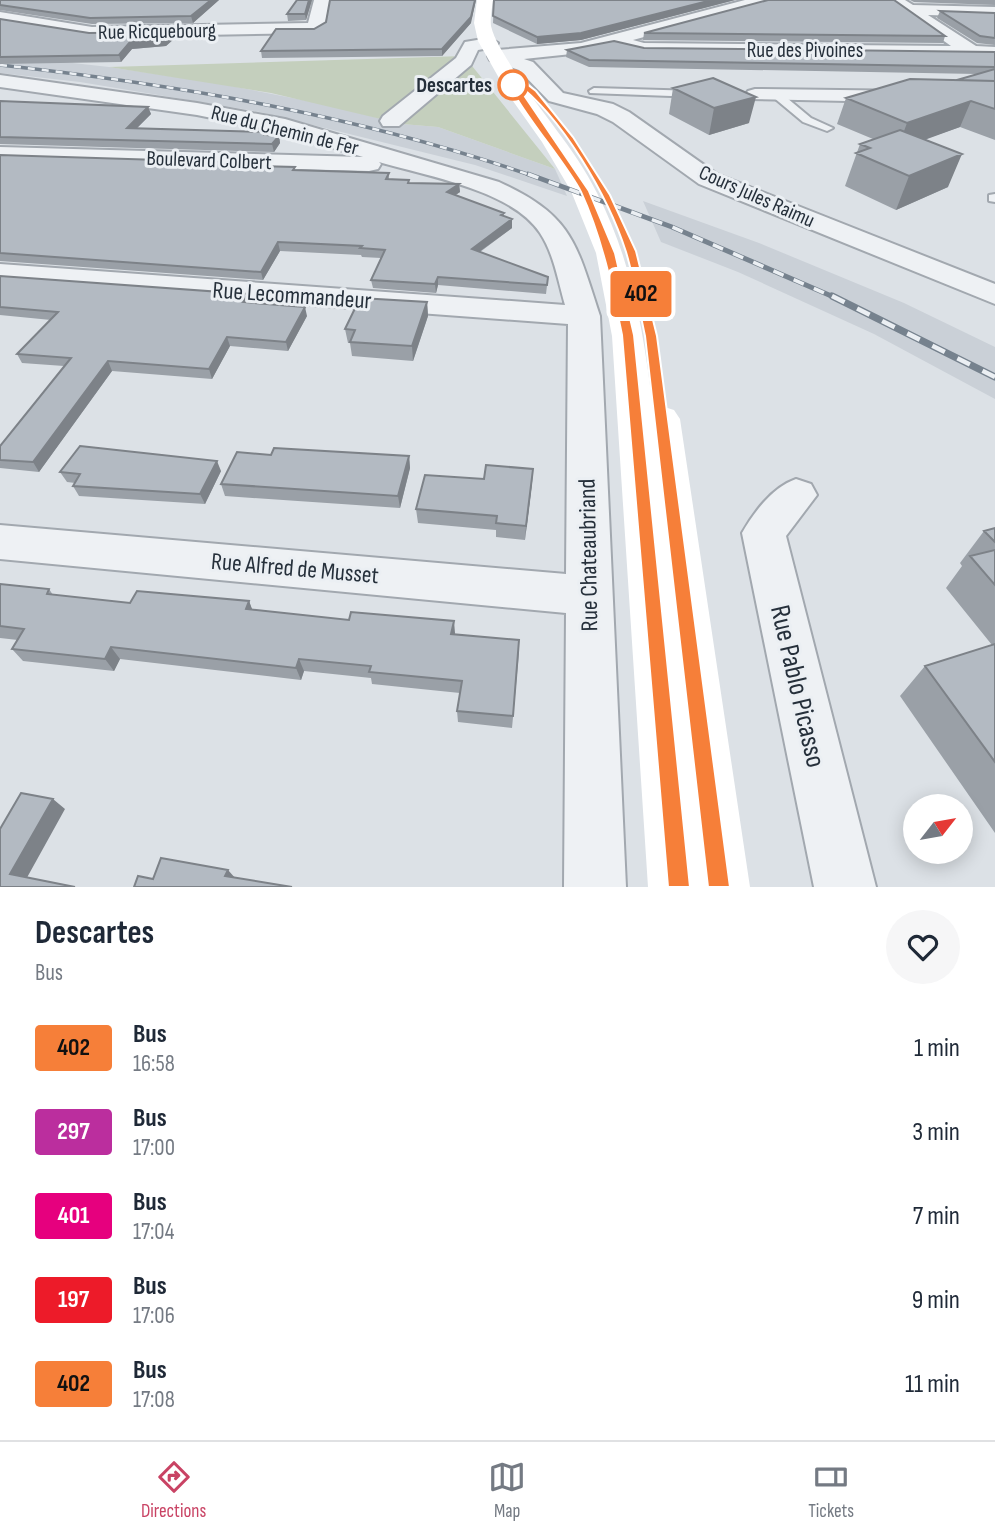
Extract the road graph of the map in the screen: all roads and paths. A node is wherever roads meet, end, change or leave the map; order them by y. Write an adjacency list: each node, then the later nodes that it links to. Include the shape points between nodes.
1 (322, 0): 9 (street, Rue Ricquebourg, via 315,28)
2 (485, 0): 14 (street, via 482,23)
3 (764, 0): 10 (street)
4 (894, 0): 5 (street)
5 (910, 10): 7 (street); 11 (street)
6 (85, 12): 9 (street)
7 (995, 12)
8 (0, 17): 9 (street, Rue Ricquebourg)
9 (79, 31)
10 (616, 40): 11 (street, Rue des Pivoines, via 643,48); 14 (street)
11 (971, 51): 12 (street, Rue des Pivoines); 13 (street)
12 (995, 52)
13 (995, 66)
14 (505, 69): 21 (street, via 471,46 464,61); 27 (street, Cours Jules Raimu, via 526,66 556,97 621,117 708,179); 33 (street, via 584,191 610,253 628,335); 34 (street, via 534,92 570,138 605,195 631,251 651,336)
15 (0, 80): 24 (street, Rue du Chemin de Fer, via 260,121)
16 (594, 92): 17 (lane)
17 (710, 94)
18 (750, 95): 19 (street)
19 (776, 95): 20 (street); 22 (lane, via 807,120)
20 (995, 98)
21 (391, 121)
22 (827, 128)
23 (0, 154): 24 (street, Boulevard Colbert)
24 (417, 164): 25 (street, Rue du Chemin de Fer, via 516,198)
25 (554, 229): 28 (street, Rue Chateaubriand)
26 (0, 273): 28 (street, Rue Lecommandeur)
27 (995, 295)
28 (584, 316): 31 (street, Rue Chateaubriand)
29 (796, 495): 35 (street, Rue Pablo Picasso, via 764,533)
30 (0, 542): 31 (street, Rue Alfred de Musset)
31 (589, 598): 32 (street, Rue Chateaubriand)
32 (595, 887)
33 (679, 887)
34 (719, 887)
35 (845, 887)

